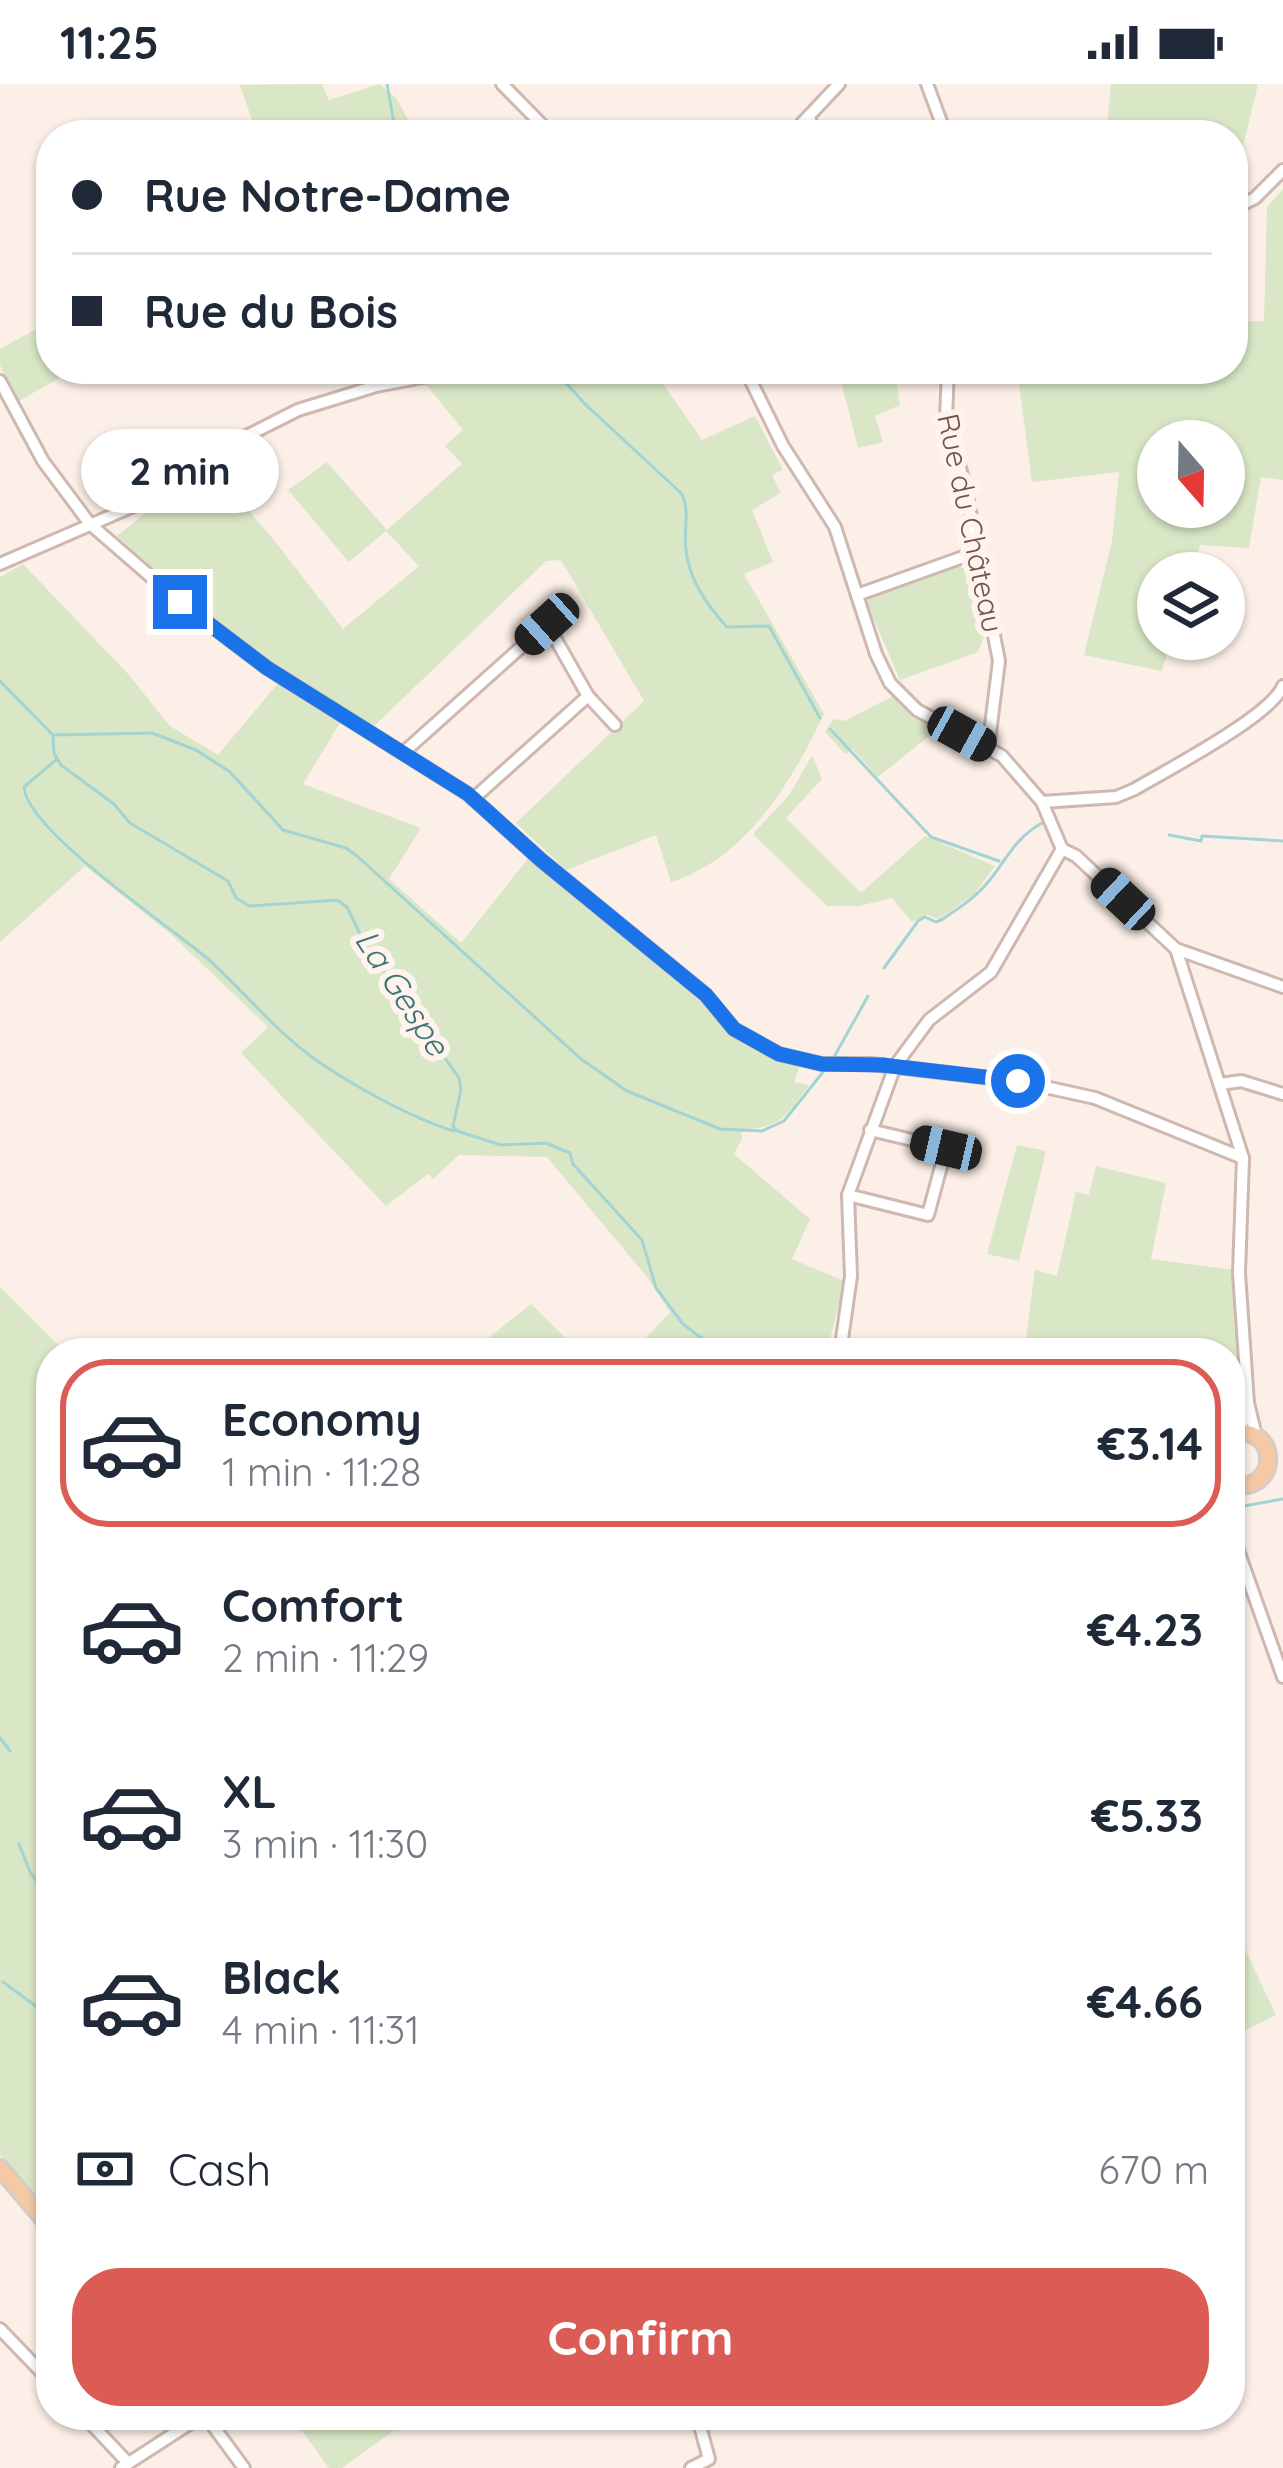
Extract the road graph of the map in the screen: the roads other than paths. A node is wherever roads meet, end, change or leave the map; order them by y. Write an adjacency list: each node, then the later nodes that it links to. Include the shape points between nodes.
1 (502, 84): 5 (street)
2 (839, 84): 4 (street)
3 (927, 84): 8 (street)
4 (809, 117): 6 (street); 7 (street)
5 (537, 120)
6 (806, 120)
7 (810, 120)
8 (940, 120)
9 (1283, 170): 10 (street)
10 (1248, 202)
11 (0, 381): 15 (street)
12 (386, 384): 15 (street, via 298,410)
13 (752, 384): 18 (street, via 835,527)
14 (947, 384): 16 (street, Rue du Château, via 946,418)
15 (90, 524): 17 (street); 23 (street, via 267,668)
16 (977, 552): 18 (street); 22 (street, Rue du Château, via 999,661)
17 (0, 565)
18 (857, 595): 22 (street, via 890,683 917,710)
19 (1283, 686): 25 (street, via 1239,726 1135,789)
20 (588, 696): 21 (street); 23 (street, via 547,624); 24 (street)
21 (615, 725)
22 (988, 749): 25 (street)
23 (404, 752): 24 (street)
24 (473, 799): 29 (street, via 706,995 734,1029 800,1059)
25 (1042, 802): 26 (street)
26 (1062, 850): 27 (street); 29 (street, via 991,972 929,1020)
27 (1176, 949): 28 (street); 30 (street)
28 (1283, 987)
29 (895, 1066): 32 (street); 33 (street, via 1095,1098)
30 (1221, 1084): 31 (street); 33 (street)
31 (1283, 1094)
32 (870, 1130): 34 (street); 34 (street, via 946,1148 928,1215)
33 (1244, 1158): 36 (street)
34 (848, 1195): 35 (street, via 851,1276)
35 (842, 1338)
36 (1242, 1338)
37 (1245, 1368): 38 (street)
38 (1248, 1403): 39 (street); 41 (street)
39 (1245, 1410)
40 (1245, 1435): 41 (main road)
41 (1260, 1440): 42 (main road); 44 (main road)
42 (1283, 1447)
43 (1283, 1463): 44 (main road)
44 (1268, 1470): 45 (main road)
45 (1245, 1484)
46 (1245, 1573): 48 (street)
47 (1283, 1623): 48 (street)
48 (1264, 1625): 49 (street)
49 (1283, 1677)
50 (0, 2168): 51 (main road)
51 (36, 2210)
52 (0, 2329): 53 (street)
53 (36, 2366)
54 (95, 2430): 58 (street)
55 (180, 2430): 58 (street)
56 (218, 2430): 59 (street)
57 (702, 2430): 60 (street, via 710,2456)
58 (125, 2466)
59 (244, 2468)
60 (691, 2468)

